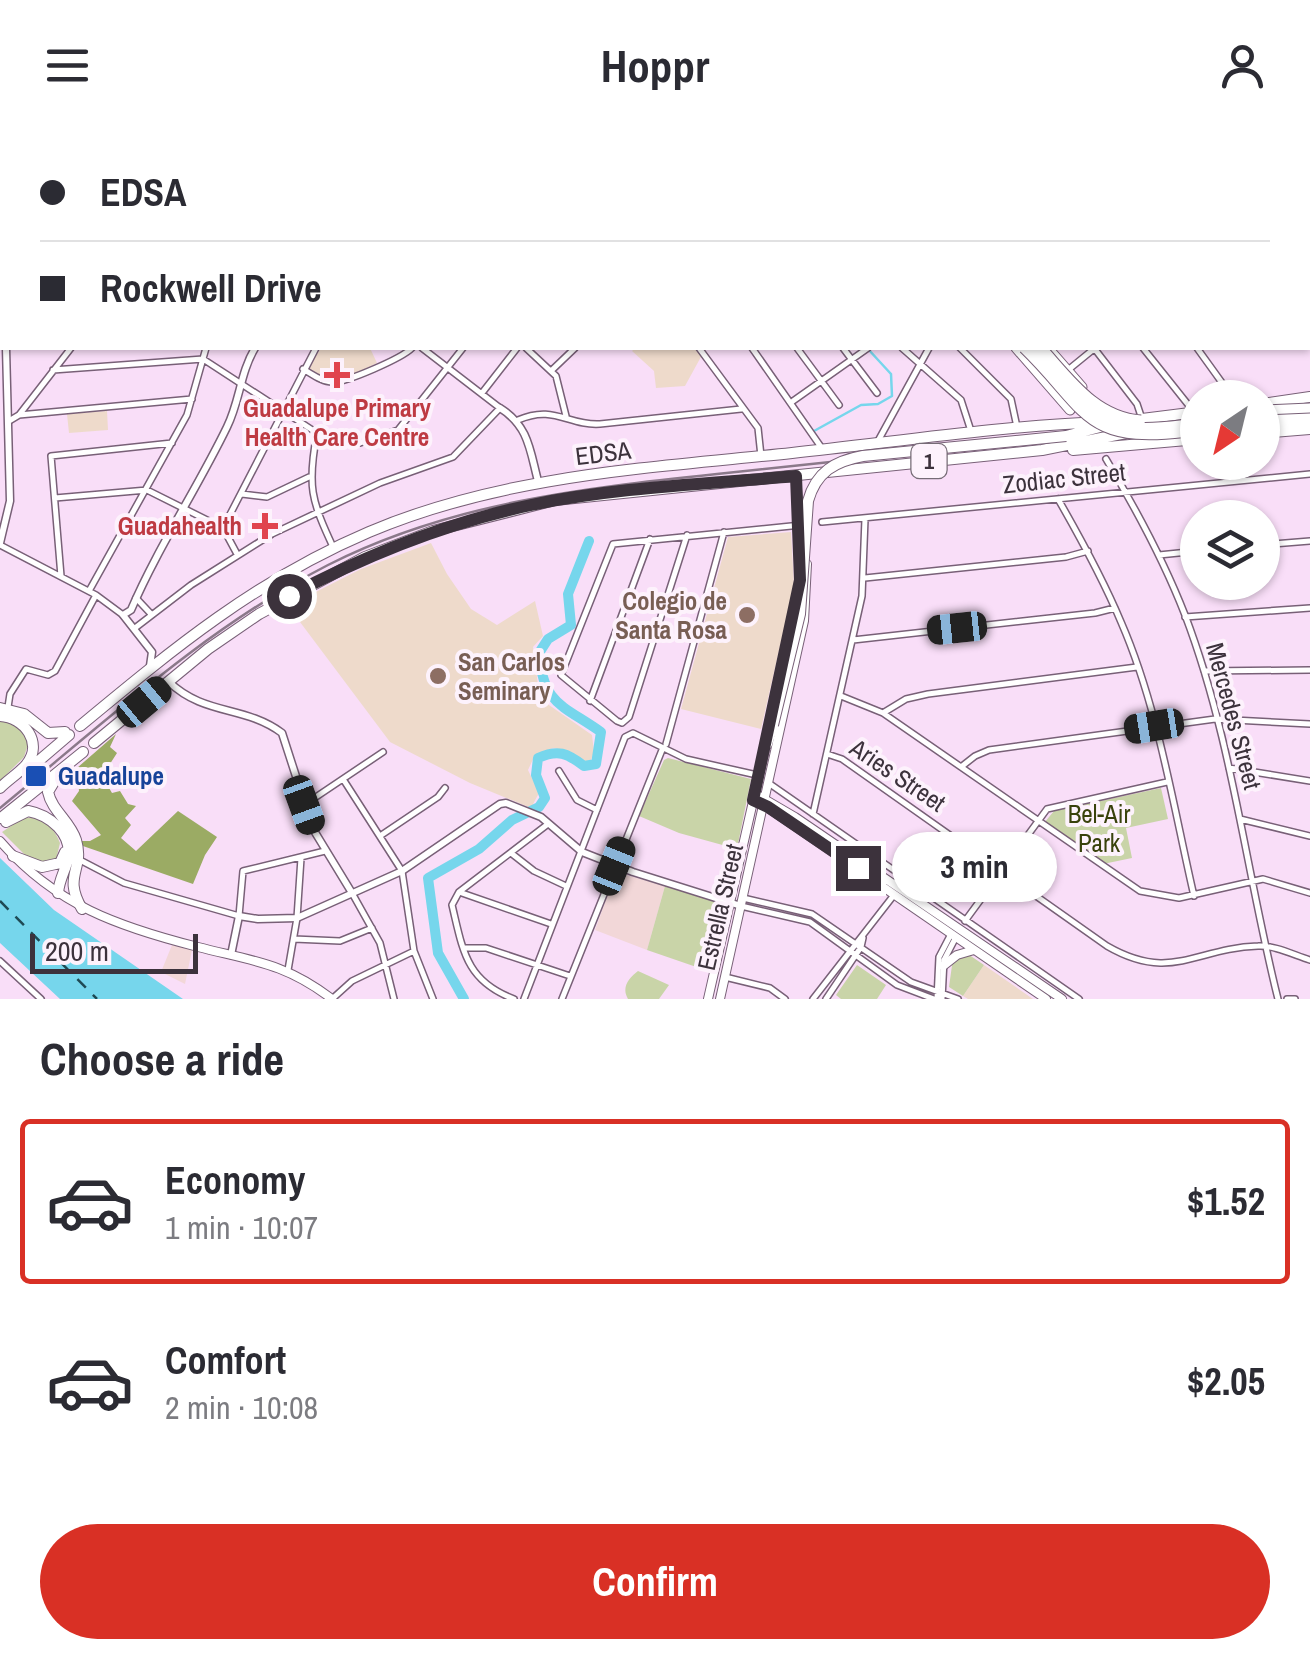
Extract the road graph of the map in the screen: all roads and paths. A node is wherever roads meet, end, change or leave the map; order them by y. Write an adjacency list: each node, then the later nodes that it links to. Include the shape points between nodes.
1 (69, 350): 34 (street)
2 (205, 350): 29 (street)
3 (254, 350): 39 (street)
4 (315, 350): 33 (street)
5 (410, 350): 33 (street, via 340,382)
6 (425, 350): 32 (street)
7 (461, 350): 32 (street)
8 (515, 350): 42 (street)
9 (528, 350): 35 (street)
10 (573, 350): 35 (street)
11 (700, 350): 51 (street)
12 (753, 350): 46 (street)
13 (800, 350): 37 (street)
14 (845, 350): 30 (street)
15 (865, 350): 30 (street)
16 (905, 350): 31 (street)
17 (928, 350): 31 (street)
18 (962, 350): 66 (street, via 1011,399)
19 (1018, 350): 49 (main road)
20 (1026, 350): 64 (highway, bridge, via 1103,428 1134,436)
21 (1042, 350): 62 (main road, bridge, via 1085,404 1108,420 1143,428)
22 (1042, 350): 41 (main road)
23 (1043, 350): 36 (main road)
24 (1093, 350): 36 (street)
25 (1096, 350): 57 (street)
26 (1145, 350): 43 (street)
27 (1198, 350): 38 (street)
28 (7, 351): 60 (street)
29 (202, 359): 34 (street); 39 (street); 44 (street)
30 (852, 359): 37 (street); 40 (street)
31 (921, 363): 69 (street, via 961,400); 72 (street)
32 (447, 367): 42 (street); 68 (street, via 391,434 360,443)
33 (303, 369): 52 (street)
34 (53, 370): 55 (street)
35 (552, 370): 56 (street)
36 (1068, 370): 45 (main road)
37 (822, 380): 46 (street); 48 (street)
38 (1220, 380)
39 (240, 382): 52 (street); 87 (street, via 229,424)
40 (877, 392)
41 (1078, 392): 45 (main road); 49 (main road)
42 (481, 394): 50 (street)
43 (1180, 397)
44 (192, 399): 55 (street); 71 (street)
45 (1090, 401): 49 (main road, via 1080,412); 61 (main road)
46 (792, 402): 73 (street)
47 (1280, 404): 53 (highway)
48 (840, 406)
49 (1067, 406): 67 (main road, via 1072,415)
50 (500, 408): 59 (street); 88 (street, via 452,457)
51 (741, 409): 56 (street, via 587,425); 75 (street, via 758,428)
52 (283, 410): 68 (street); 84 (street)
53 (1310, 413): 54 (highway); 65 (highway)
54 (1280, 414)
55 (18, 415): 60 (street)
56 (566, 416): 59 (street)
57 (1142, 418): 58 (highway); 61 (highway)
58 (1180, 419)
59 (518, 420): 81 (street)
60 (6, 422): 97 (street, via 10,501)
61 (1120, 422): 67 (highway)
62 (1180, 423)
63 (1180, 423): 74 (highway, EDSA / 1)
64 (1180, 424)
65 (1280, 426)
66 (1017, 430): 67 (highway, EDSA / 1); 69 (highway, EDSA / 1)
67 (1066, 430): 129 (highway, bridge, via 871,455 825,470 808,501 800,614)
68 (317, 433): 80 (street)
69 (972, 434): 72 (highway, EDSA / 1)
70 (1180, 441): 74 (highway, 1)
71 (172, 443): 82 (street); 85 (street, via 51,456)
72 (876, 444): 73 (highway, EDSA / 1)
73 (823, 449): 75 (highway, EDSA / 1)
74 (1042, 450): 77 (highway, EDSA / 1)
75 (761, 456): 81 (highway, EDSA / 1)
76 (1106, 459): 83 (street, Mercedes Street)
77 (816, 473): 79 (highway, EDSA / 1); 91 (main road, Estrella Street, via 807,484)
78 (1310, 474): 83 (street, Zodiac Street)
79 (796, 476): 91 (main road, Estrella Street); 119 (highway, EDSA / 1, via 554,500 433,530 289,596)
80 (309, 477): 84 (street, via 267,497); 88 (street)
81 (538, 482): 99 (highway, EDSA / 1, via 424,512)
82 (147, 490): 85 (street); 87 (street); 106 (street)
83 (1125, 491): 86 (street, Zodiac Street); 103 (street, Mercedes Street)
84 (242, 494): 92 (street)
85 (55, 498): 104 (street)
86 (1057, 498): 89 (street, Zodiac Street); 100 (street)
87 (185, 509): 92 (street); 107 (street)
88 (319, 510): 99 (street); 102 (street)
89 (865, 519): 90 (street, Zodiac Street); 105 (street)
90 (822, 522)
91 (804, 524): 93 (street); 129 (main road, Estrella Street, via 798,596); 138 (main road, Estrella Street, via 806,611)
92 (223, 528): 102 (street)
93 (724, 532): 94 (street); 130 (street)
94 (687, 535): 95 (street); 121 (street, via 629,717 617,722)
95 (650, 540): 121 (street); 121 (street, via 614,544 561,674)
96 (1310, 541): 98 (street)
97 (0, 544): 104 (street)
98 (1280, 544)
99 (334, 548): 118 (highway, EDSA / 1, via 230,607)
100 (1088, 551): 105 (street); 108 (street)
101 (1180, 553): 103 (street)
102 (237, 554): 110 (street)
103 (1158, 555): 112 (street, Mercedes Street)
104 (61, 576): 106 (street)
105 (865, 578): 114 (street)
106 (92, 593): 111 (street); 122 (street, via 55,672 26,669)
107 (136, 598): 110 (street); 111 (street)
108 (1115, 608): 114 (street); 115 (street)
109 (1310, 608): 112 (street)
110 (151, 614): 113 (street)
111 (123, 615): 113 (street)
112 (1186, 617): 117 (street, Mercedes Street)
113 (134, 628): 118 (street, via 152,652)
114 (853, 640): 120 (street)
115 (1137, 667): 123 (street, via 928,694); 127 (street)
116 (1310, 670): 117 (street)
117 (1204, 671): 124 (street, Mercedes Street)
118 (146, 672): 126 (highway, EDSA / 1)
119 (169, 682): 128 (highway, EDSA / 1); 145 (street, via 188,699 282,733)
120 (841, 696): 123 (street); 133 (street)
121 (590, 700)
122 (3, 711): 143 (highway, via 23,724 32,742 27,764); 143 (highway, via 24,714 48,733 67,734)
123 (883, 713): 134 (street)
124 (1215, 718): 125 (street); 127 (street); 135 (street, Mercedes Street)
125 (1310, 724)
126 (80, 726)
127 (1154, 726): 134 (street, via 989,750); 141 (street)
128 (94, 743)
129 (767, 744): 138 (main road, Estrella Street)
130 (664, 747): 138 (street, via 686,759); 146 (street, via 635,734 626,737); 164 (street)
131 (83, 752): 136 (highway)
132 (383, 752): 139 (street)
133 (827, 754): 147 (street); 166 (street, Aries Street)
134 (961, 767): 151 (street)
135 (1229, 768): 140 (street); 149 (street, Mercedes Street)
136 (60, 772): 150 (highway); 163 (highway, via 49,798 72,831)
137 (560, 772): 146 (street, via 577,800)
138 (765, 778): 144 (main road, Estrella Street); 147 (street); 148 (main road)
139 (344, 779): 145 (street); 154 (street)
140 (1310, 780)
141 (1167, 782): 151 (street, via 1054,806); 175 (street)
142 (445, 788): 154 (street)
143 (3, 789)
144 (758, 799): 148 (main road); 153 (main road, Estrella Street); 176 (main road, Estrella Street)
145 (304, 805): 159 (street)
146 (597, 810): 158 (street)
147 (813, 814): 181 (street)
148 (793, 819): 153 (main road, via 773,814); 170 (main road)
149 (1239, 819): 155 (street); 167 (street, Mercedes Street)
150 (2, 821): 157 (highway, via 36,812)
151 (1037, 822): 166 (street); 175 (street, via 1140,892)
152 (549, 823): 158 (street); 160 (street); 165 (street, via 500,804)
153 (759, 824): 177 (main road, Estrella Street)
154 (380, 836): 165 (street)
155 (1310, 836)
156 (0, 841): 161 (main road)
157 (67, 842): 161 (highway, via 54,866); 171 (highway)
158 (580, 849): 164 (street); 169 (street)
159 (325, 851): 162 (street); 174 (street)
160 (510, 853): 169 (street); 172 (street)
161 (13, 856): 171 (main road)
162 (301, 858): 179 (street, via 242,872); 180 (street)
163 (78, 859): 168 (highway); 179 (street, via 124,883)
164 (614, 866): 176 (street); 202 (street)
165 (402, 871): 174 (street); 193 (street)
166 (1002, 871): 181 (street); 188 (street, Aries Street, via 1108,946 1142,962 1169,964)
167 (1251, 882): 173 (street, via 1268,880); 175 (street); 188 (street, Mercedes Street)
168 (71, 884): 171 (highway); 178 (highway)
169 (566, 886): 182 (street)
170 (897, 891): 184 (main road); 186 (street)
171 (58, 892): 178 (main road)
172 (459, 892): 182 (street); 189 (street, via 452,905)
173 (1310, 893)
174 (352, 894): 180 (street); 183 (street)
175 (1194, 896)
176 (728, 898): 177 (street); 212 (main road, Estrella Street)
177 (742, 902): 187 (street, via 812,914); 191 (street, via 810,922); 203 (main road, Estrella Street)
178 (82, 909): 194 (main road)
179 (240, 916): 180 (street); 194 (street)
180 (296, 918): 185 (street)
181 (965, 920): 184 (street); 220 (street)
182 (551, 924): 199 (street)
183 (372, 928): 185 (street, via 340,940); 198 (street)
184 (956, 932): 192 (main road); 200 (street); 204 (street, via 939,957); 219 (main road)
185 (294, 938): 201 (street)
186 (862, 938): 187 (street); 190 (street)
187 (854, 942): 190 (street); 191 (street)
188 (1265, 946): 196 (street); 221 (street, Mercedes Street)
189 (464, 948): 199 (street); 209 (street, via 483,983)
190 (861, 948): 195 (street); 204 (street)
191 (849, 950): 195 (street); 215 (street)
192 (974, 950): 200 (main road); 218 (main road)
193 (414, 951): 198 (street); 208 (street)
194 (231, 955): 201 (main road)
195 (856, 955): 204 (street, via 905,990); 216 (street)
196 (1310, 960)
197 (0, 962): 205 (street)
198 (387, 963): 206 (street); 207 (street)
199 (536, 964): 202 (street); 210 (street)
200 (943, 966): 204 (street)
201 (288, 970): 206 (main road)
202 (570, 976): 211 (street)
203 (725, 977): 213 (main road, Estrella Street); 214 (street, via 770,988)
204 (941, 997): 217 (street)
205 (40, 999)
206 (332, 999)
207 (394, 999)
208 (433, 999)
209 (514, 999)
210 (524, 999)
211 (562, 999)
212 (708, 999)
213 (720, 999)
214 (785, 999)
215 (813, 999)
216 (826, 999)
217 (958, 999)
218 (1046, 999)
219 (1062, 999)
220 (1079, 999)
221 (1278, 999)
222 (1287, 999): 223 (street)
223 (1296, 999)

